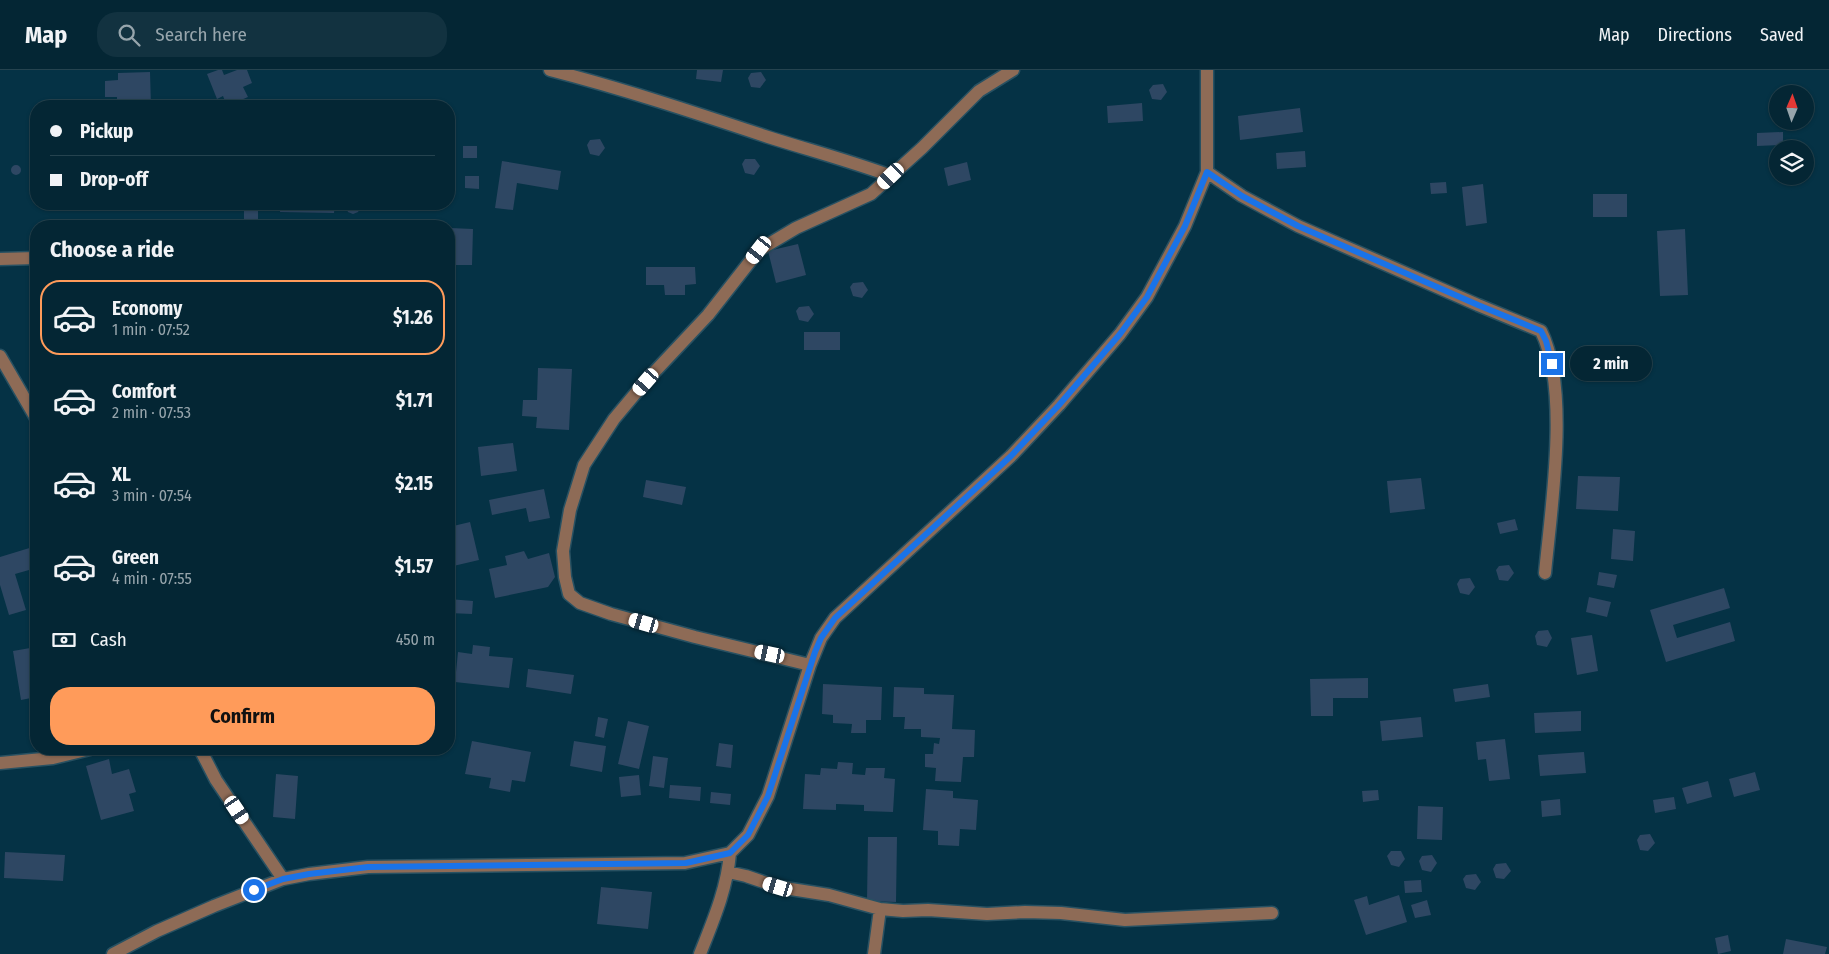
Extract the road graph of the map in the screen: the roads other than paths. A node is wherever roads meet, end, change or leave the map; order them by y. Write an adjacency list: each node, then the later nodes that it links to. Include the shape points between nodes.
1 (550, 70): 5 (street, via 588,79)
2 (1013, 70): 5 (street, via 979,91)
3 (1208, 70): 4 (street)
4 (1207, 172): 10 (street, via 1242,196 1298,226 1541,331 1554,378 1556,420); 11 (street, via 1185,226 1147,297 1120,334 1011,456 835,618 821,638)
5 (891, 176): 11 (street, via 871,194 796,228 759,250 708,315 614,419 584,465 570,510 563,551 564,577 569,594 580,603 695,637)
6 (30, 258): 7 (street)
7 (0, 259)
8 (0, 356): 9 (street)
9 (30, 408)
10 (1545, 573)
11 (810, 665): 15 (street, via 768,796 748,835)
12 (65, 755): 14 (street)
13 (203, 755): 17 (street, via 216,780)
14 (0, 763)
15 (730, 853): 16 (street); 17 (street, via 686,863 368,867)
16 (728, 872): 18 (street, via 778,887 829,895); 21 (street, via 716,915)
17 (283, 879): 20 (street, via 157,931)
18 (880, 909): 19 (street, via 987,914 1061,912 1125,920); 22 (street)
19 (1272, 914)
20 (113, 954)
21 (700, 954)
22 (874, 954)

